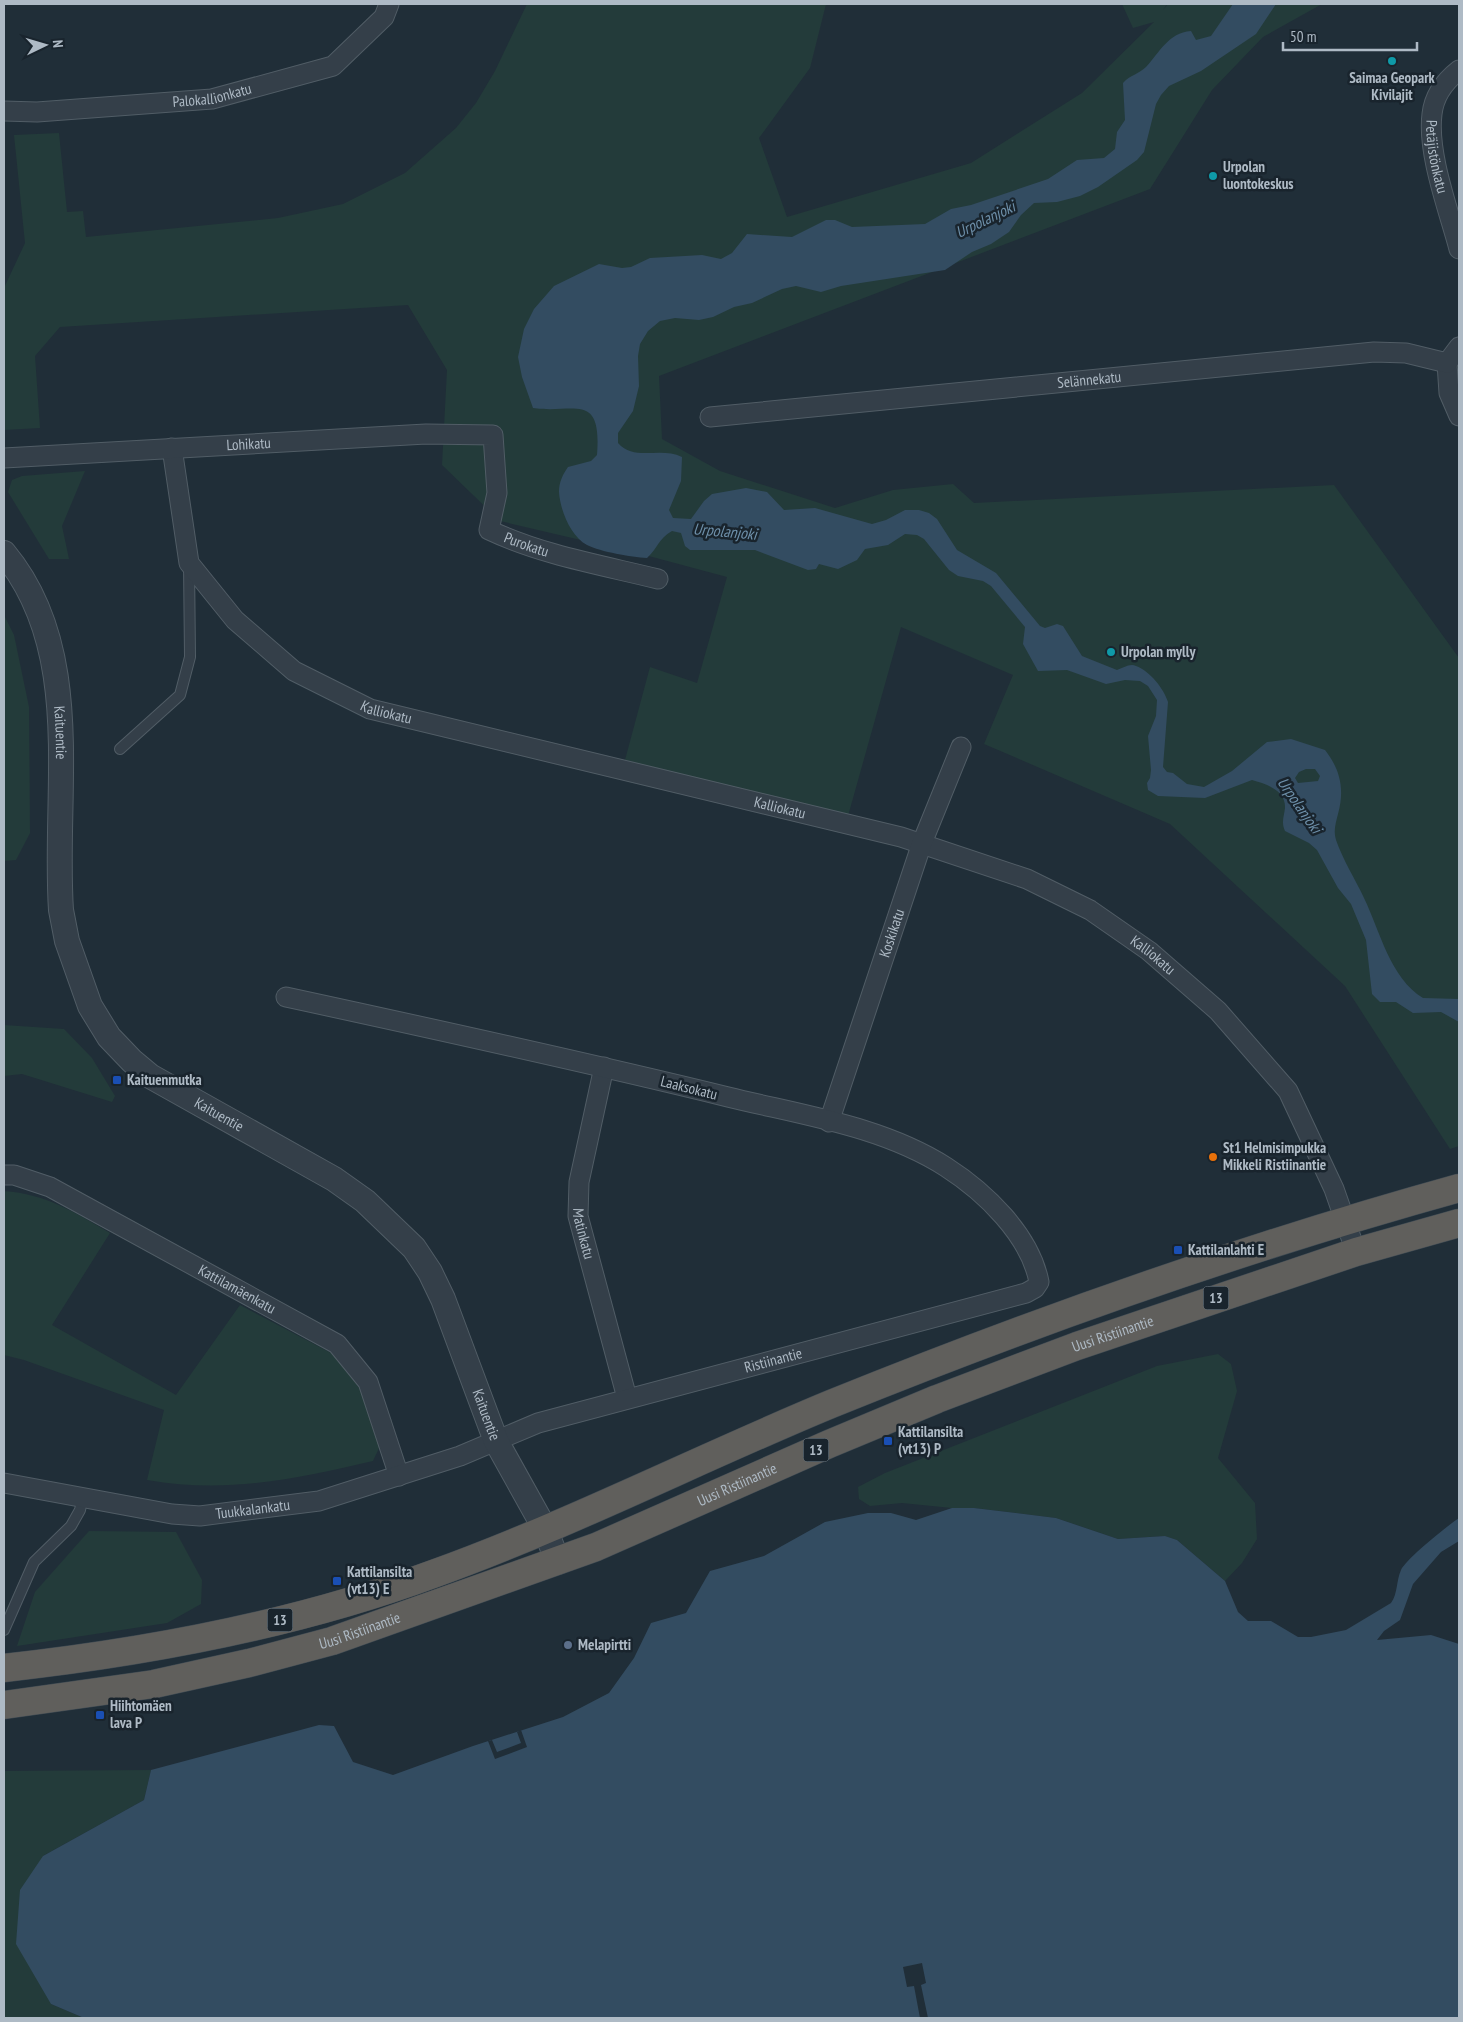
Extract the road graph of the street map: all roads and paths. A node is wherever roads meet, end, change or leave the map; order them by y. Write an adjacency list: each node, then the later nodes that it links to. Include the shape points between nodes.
1 (389, 4): 3 (street, Palokallionkatu, via 384,18 334,66 324,69 212,100 37,112)
2 (1459, 70): 4 (street, Petäjistönkatu, via 1445,83 1436,98 1432,133 1439,176)
3 (4, 111)
4 (1459, 250)
5 (1459, 347): 6 (street)
6 (1447, 363): 7 (street, via 1449,393); 8 (street, Selännekatu, via 1406,354 1374,352)
7 (1459, 416)
8 (710, 417)
9 (494, 435): 10 (street, Lohikatu, via 426,434); 14 (street, Purokatu, via 497,492 489,530 532,548)
10 (172, 448): 11 (street, Lohikatu); 13 (street)
11 (4, 458)
12 (4, 554): 28 (street, Kaituentie, via 34,602 54,660 60,720 61,910 69,948 90,1006 109,1037 150,1076 334,1179 365,1201 414,1248 443,1299)
13 (189, 563): 16 (lane, via 190,657 180,695); 17 (street, Kalliokatu, via 235,620 294,671 370,709)
14 (658, 579)
15 (961, 747): 17 (street, Koskikatu)
16 (120, 750)
17 (922, 843): 20 (street, Koskikatu); 23 (street, Kalliokatu, via 1027,879 1090,910 1149,951 1218,1011 1288,1091)
18 (286, 997): 19 (street, Laaksokatu)
19 (604, 1067): 20 (street, Laaksokatu); 27 (street, Matinkatu, via 579,1182 578,1216)
20 (829, 1122): 26 (street, Laaksokatu, via 888,1138 947,1167 1007,1219 1022,1239)
21 (4, 1175): 29 (street, Kattilamäenkatu, via 14,1175 50,1187 337,1344 368,1382)
22 (1459, 1188): 23 (highway, Uusi Ristiinantie / 13)
23 (1347, 1222): 25 (street, Kalliokatu); 32 (highway, Uusi Ristiinantie / 13, via 1204,1266 920,1369)
24 (1459, 1223): 25 (highway, Uusi Ristiinantie / 13)
25 (1356, 1252): 33 (highway, Uusi Ristiinantie / 13, via 1077,1346 937,1399)
26 (1037, 1273): 27 (street, Ristiinantie, via 1039,1282 1026,1293)
27 (627, 1398): 28 (street, Ristiinantie, via 538,1423)
28 (496, 1441): 29 (street, Tuukkalankatu); 32 (street, Kaituentie)
29 (399, 1476): 31 (street, Tuukkalankatu, via 319,1501 200,1516 172,1514)
30 (4, 1482): 31 (street, Tuukkalankatu)
31 (83, 1496): 34 (lane, via 71,1526 34,1562)
32 (545, 1528): 33 (street, Kaituentie); 35 (highway, Uusi Ristiinantie / 13, via 500,1549 379,1593 238,1631 89,1658)
33 (558, 1562): 36 (highway, Uusi Ristiinantie / 13, via 332,1641 249,1663 154,1684)
34 (4, 1630)
35 (4, 1668)
36 (4, 1705)

